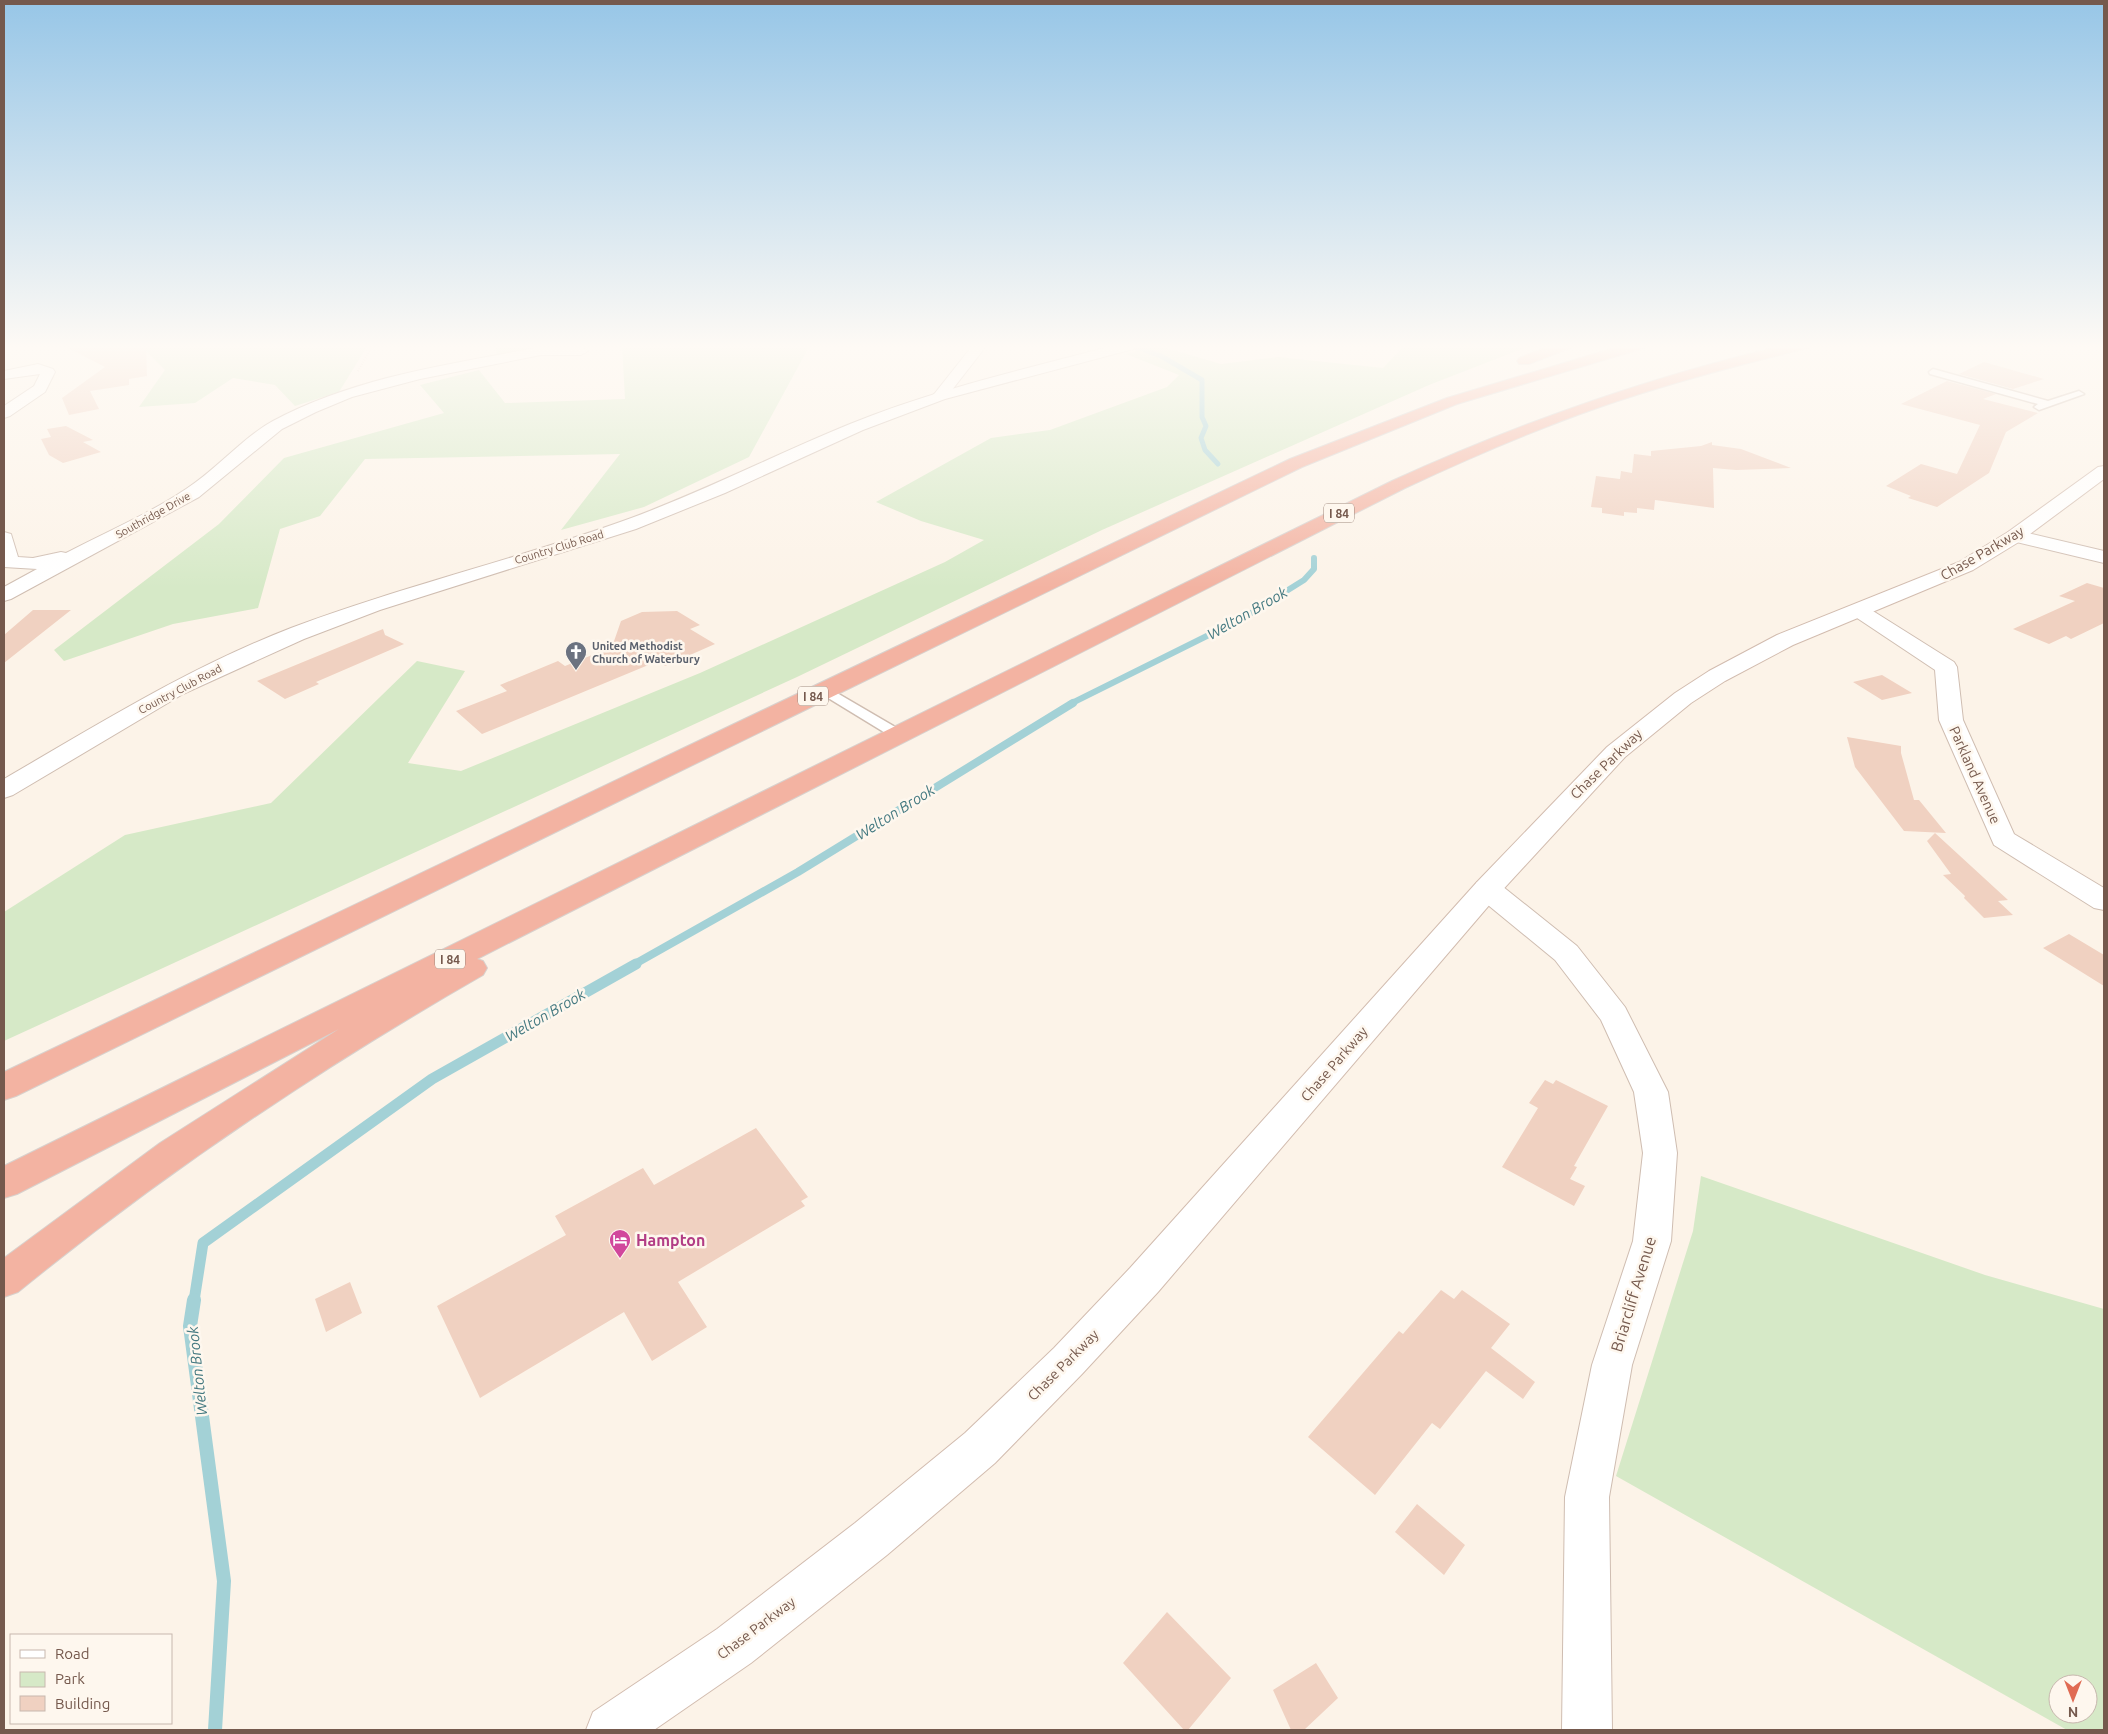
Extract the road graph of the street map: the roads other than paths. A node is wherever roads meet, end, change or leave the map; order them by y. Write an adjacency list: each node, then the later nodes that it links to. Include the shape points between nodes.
1 (276, 426): 10 (street, Southridge Drive, via 193,493)
2 (860, 426): 17 (street, Country Club Road, via 629,525 373,606 296,634 175,689)
3 (1367, 426): 7 (highway)
4 (1386, 426): 7 (highway, I 84)
5 (1540, 426): 16 (highway, I 84, via 1481,448 1338,514)
6 (2104, 471): 8 (street, Chase Parkway)
7 (1244, 486): 15 (highway, I 84)
8 (2015, 536): 11 (street); 14 (street, Chase Parkway, via 1966,566)
9 (4, 538): 12 (street)
10 (82, 553): 12 (street); 13 (street, Southridge Drive)
11 (2104, 557)
12 (7, 567)
13 (4, 595)
14 (1858, 610): 18 (street, Chase Parkway, via 1751,657 1662,714 1581,786); 19 (street, Parkland Avenue, via 1946,667 1951,720 2003,839)
15 (825, 690): 16 (lane); 20 (highway, I 84)
16 (897, 734): 21 (highway, I 84); 22 (highway, via 422,995 290,1073 127,1185)
17 (4, 790)
18 (1487, 889): 23 (street, Chase Parkway, via 1144,1280 980,1448 871,1539 734,1646); 24 (street, Briarcliff Avenue, via 1566,953 1614,1015 1652,1092 1660,1152 1652,1241 1612,1365 1587,1497)
19 (2104, 901)
20 (4, 1087)
21 (4, 1183)
22 (4, 1280)
23 (611, 1730)
24 (1587, 1730)

